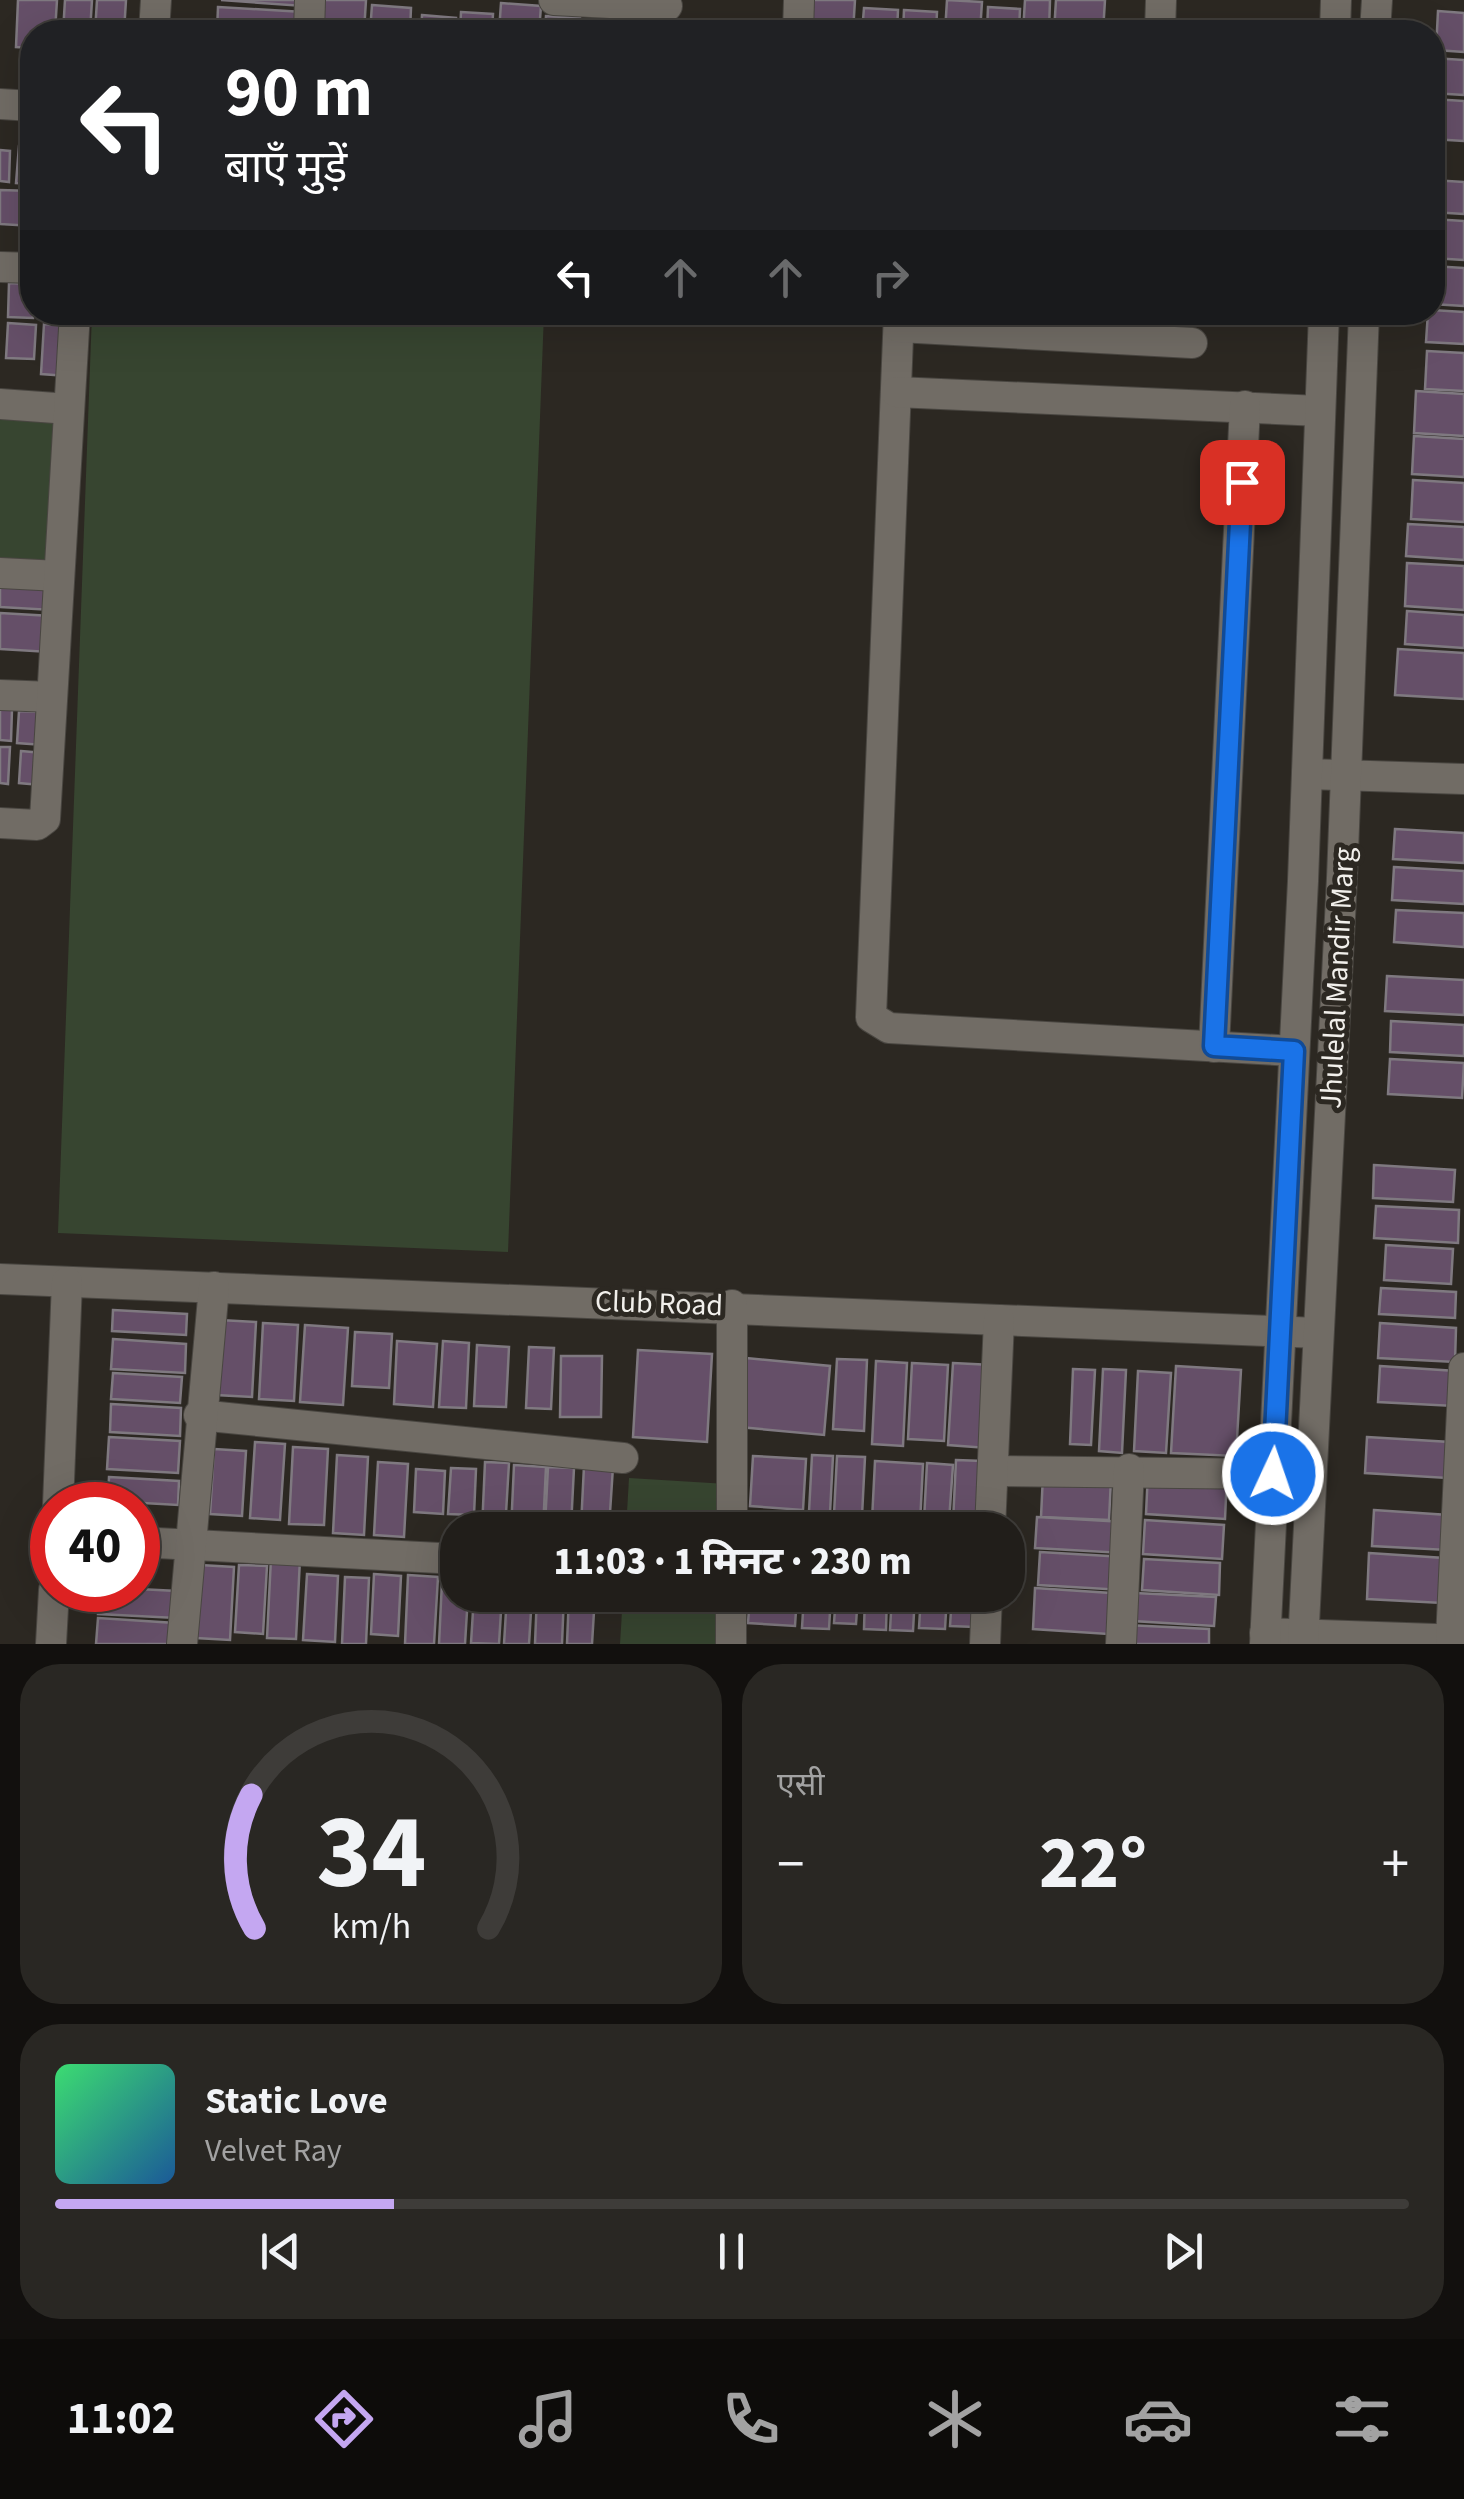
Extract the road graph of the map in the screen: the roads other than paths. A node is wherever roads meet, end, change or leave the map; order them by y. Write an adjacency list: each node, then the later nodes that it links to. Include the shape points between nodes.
1 (554, 0): 2 (street)
2 (666, 13)
3 (74, 325): 12 (street)
4 (899, 325): 9 (street)
5 (963, 325): 8 (street)
6 (1323, 325): 13 (street, Jhulelal Mandir Marg)
7 (1363, 325): 19 (street, Jhulelal Mandir Marg)
8 (1192, 343)
9 (896, 392): 11 (street); 22 (street, via 872,1017 890,1028)
10 (0, 404): 12 (street)
11 (1245, 406): 13 (street); 22 (street)
12 (70, 408): 15 (street)
13 (1320, 412): 18 (street, Jhulelal Mandir Marg)
14 (0, 573): 15 (street)
15 (60, 576): 17 (street)
16 (0, 695): 17 (street)
17 (52, 697): 21 (street, via 44,822)
18 (1308, 774): 19 (street); 23 (street, Jhulelal Mandir Marg)
19 (1346, 775): 20 (street); 30 (street, Jhulelal Mandir Marg)
20 (1464, 779)
21 (0, 822)
22 (1214, 1046): 23 (street)
23 (1294, 1051): 29 (street, Jhulelal Mandir Marg)
24 (0, 1279): 25 (street, Club Road)
25 (67, 1282): 26 (street, Club Road); 38 (street)
26 (214, 1288): 27 (street, Club Road); 32 (street)
27 (732, 1306): 28 (street, Club Road); 39 (street)
28 (999, 1320): 29 (street, Club Road); 36 (street)
29 (1280, 1331): 30 (street, Club Road); 37 (street, Jhulelal Mandir Marg)
30 (1318, 1333): 48 (street, Jhulelal Mandir Marg)
31 (1464, 1368): 33 (street)
32 (200, 1415): 34 (street); 42 (street)
33 (1462, 1455): 49 (street)
34 (624, 1458)
35 (1129, 1469): 36 (street); 37 (street); 54 (street)
36 (993, 1471): 40 (street)
37 (1273, 1474): 47 (street, Jhulelal Mandir Marg)
38 (59, 1482)
39 (732, 1512)
40 (991, 1512)
41 (160, 1544): 42 (street)
42 (188, 1546): 43 (street); 51 (street)
43 (440, 1558)
44 (53, 1612): 50 (street)
45 (731, 1612): 52 (street)
46 (987, 1612): 53 (street)
47 (1265, 1638): 48 (street)
48 (1304, 1639): 49 (street)
49 (1458, 1639)
50 (52, 1644)
51 (182, 1644)
52 (731, 1644)
53 (985, 1644)
54 (1120, 1644)

